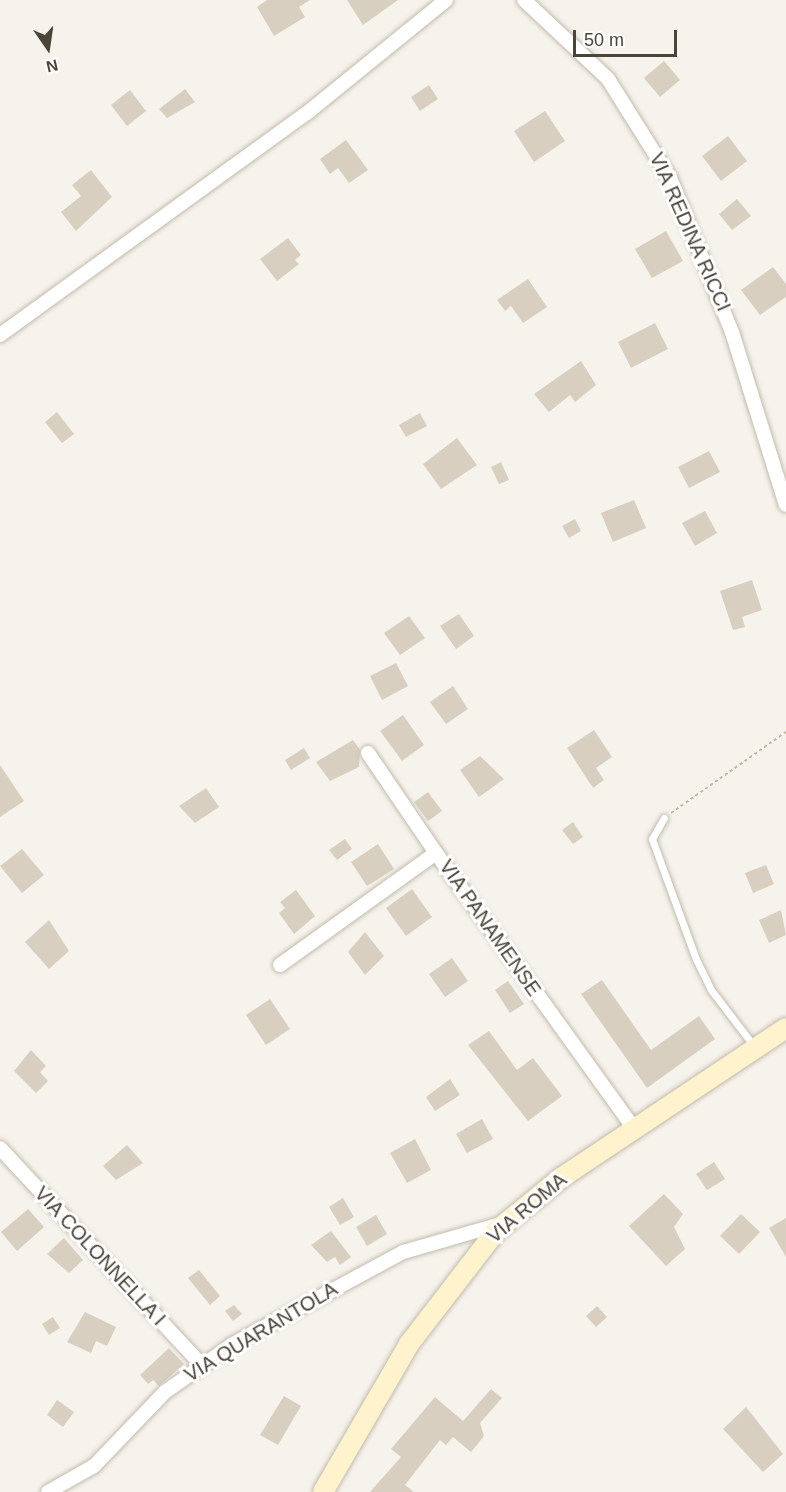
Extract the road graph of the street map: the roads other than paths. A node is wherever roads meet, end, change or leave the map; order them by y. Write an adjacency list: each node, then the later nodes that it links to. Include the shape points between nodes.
1 (446, 0): 3 (street, via 307,113)
2 (524, 0): 4 (street, VIA REDINA RICCI, via 608,79 670,178 723,305)
3 (0, 335)
4 (786, 505)
5 (368, 753): 7 (street)
6 (664, 818): 10 (lane, via 652,839 696,960 711,990)
7 (436, 853): 8 (street, VIA PANAMENSE); 11 (street, VIA PANAMENSE)
8 (280, 965)
9 (786, 1029): 10 (main road, VIA ROMA)
10 (757, 1050): 11 (main road, VIA ROMA)
11 (634, 1130): 13 (main road, VIA ROMA)
12 (0, 1148): 14 (street, VIA COLONNELLA I)
13 (504, 1223): 14 (street, VIA QUARANTOLA, via 451,1234 390,1258); 16 (main road, VIA ROMA, via 463,1268 409,1344)
14 (201, 1364): 15 (street, VIA QUARANTOLA, via 146,1409 94,1466)
15 (48, 1492)
16 (323, 1492)

